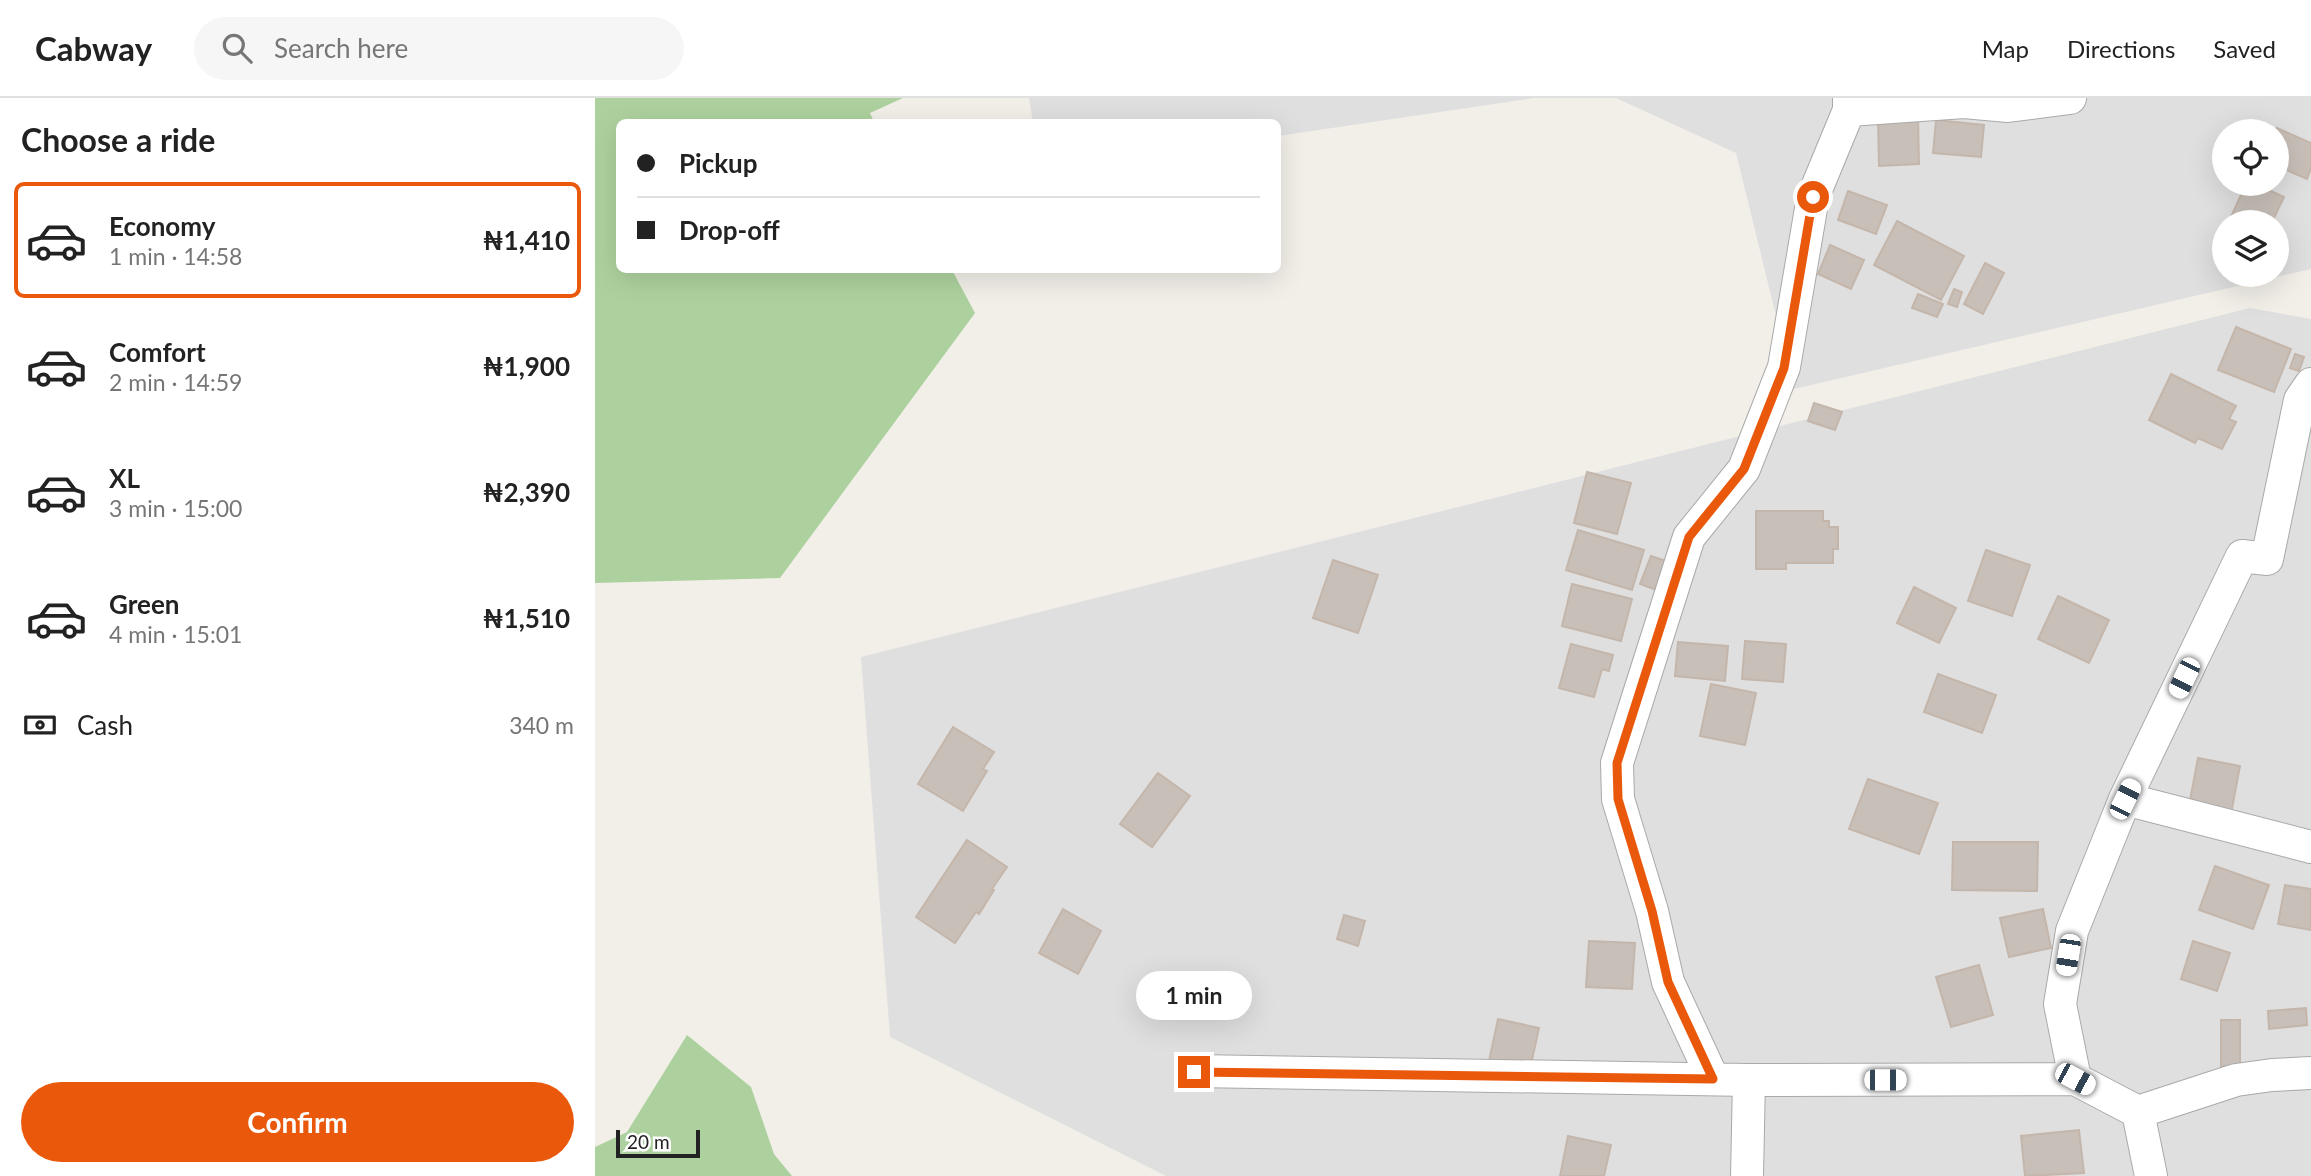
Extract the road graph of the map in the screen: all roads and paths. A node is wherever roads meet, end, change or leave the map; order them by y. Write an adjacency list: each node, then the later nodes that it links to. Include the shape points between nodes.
1 (2070, 98): 2 (street, via 2008,106)
2 (1849, 104): 8 (street, via 1813,197 1784,368 1744,469 1689,537 1617,763 1618,799 1668,982)
3 (2311, 384): 4 (street, via 2300,400 2267,559 2242,556)
4 (2125, 799): 5 (street); 9 (street, via 2072,930 2060,1004)
5 (2311, 847)
6 (1194, 1072): 8 (street)
7 (2311, 1073): 11 (street, via 2236,1080)
8 (1713, 1079): 10 (street)
9 (2075, 1079): 10 (street); 11 (street)
10 (1749, 1080): 12 (street)
11 (2138, 1112): 13 (street)
12 (1747, 1176)
13 (2151, 1176)

